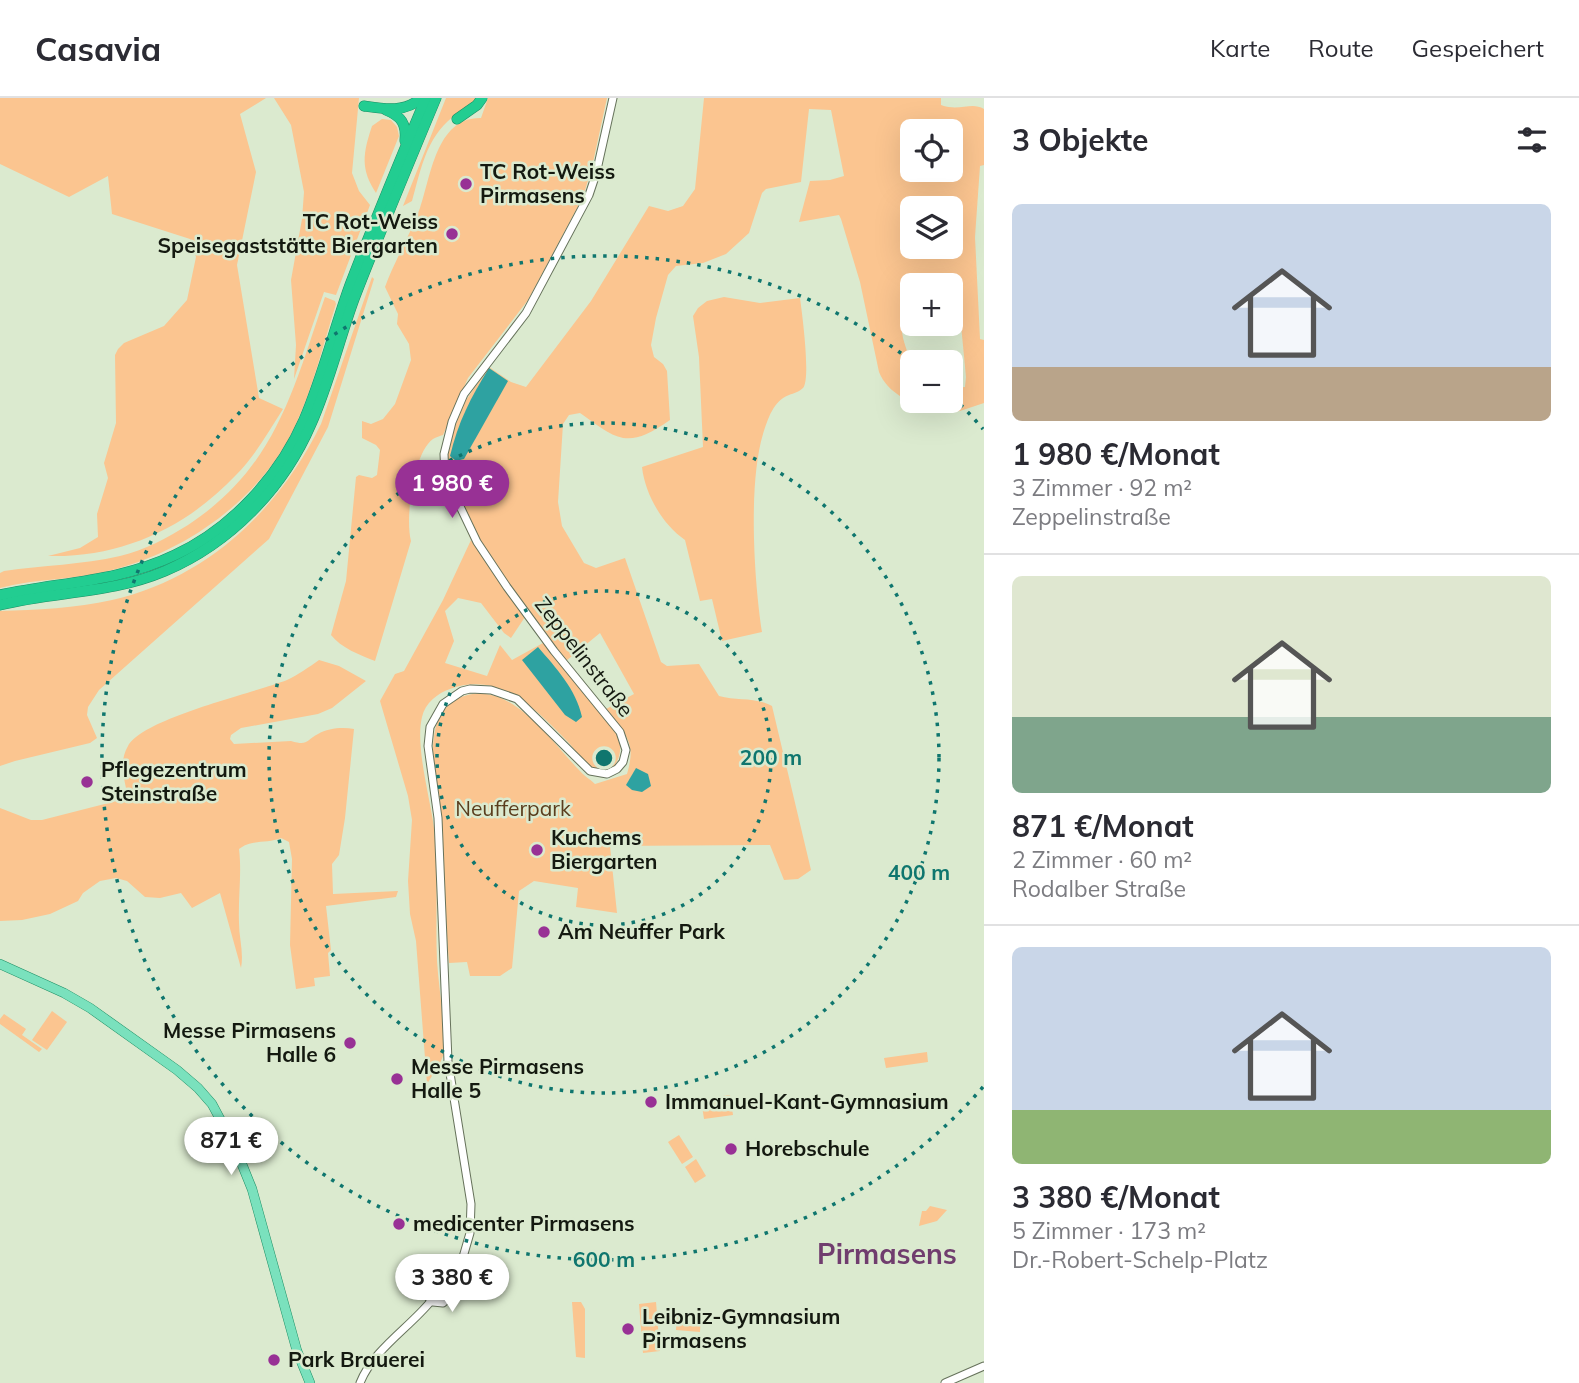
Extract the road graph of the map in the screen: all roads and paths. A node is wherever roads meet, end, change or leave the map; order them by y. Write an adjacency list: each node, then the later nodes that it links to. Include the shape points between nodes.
1 (423, 98): 6 (highway, via 408,108); 8 (highway)
2 (436, 98): 9 (highway)
3 (482, 98): 7 (highway)
4 (613, 98): 14 (street, Zeppelinstraße, via 589,195 526,313 464,394 444,454 445,475 477,542 554,651 620,732 626,750 617,769 607,774 590,771 517,699 491,690 462,691 443,704 429,727 438,818 448,1061 471,1205 470,1233)
5 (364, 106): 6 (highway)
6 (382, 109): 8 (highway, via 404,123)
7 (457, 119)
8 (402, 155): 9 (highway)
9 (392, 194): 10 (highway)
10 (378, 229): 11 (highway, via 343,305 304,421 285,456 250,500 201,540 149,566 106,579); 12 (highway, via 311,425 281,476 246,517 198,554 143,580)
11 (0, 595)
12 (0, 605)
13 (0, 964): 17 (main road, via 90,1008 184,1076 212,1104 252,1189 296,1351)
14 (461, 1264): 15 (street, via 450,1265 429,1285 426,1293); 15 (street, via 468,1272 465,1283 443,1303)
15 (431, 1301): 18 (street, via 383,1350)
16 (984, 1366): 19 (street)
17 (310, 1383)
18 (360, 1383)
19 (945, 1383)

